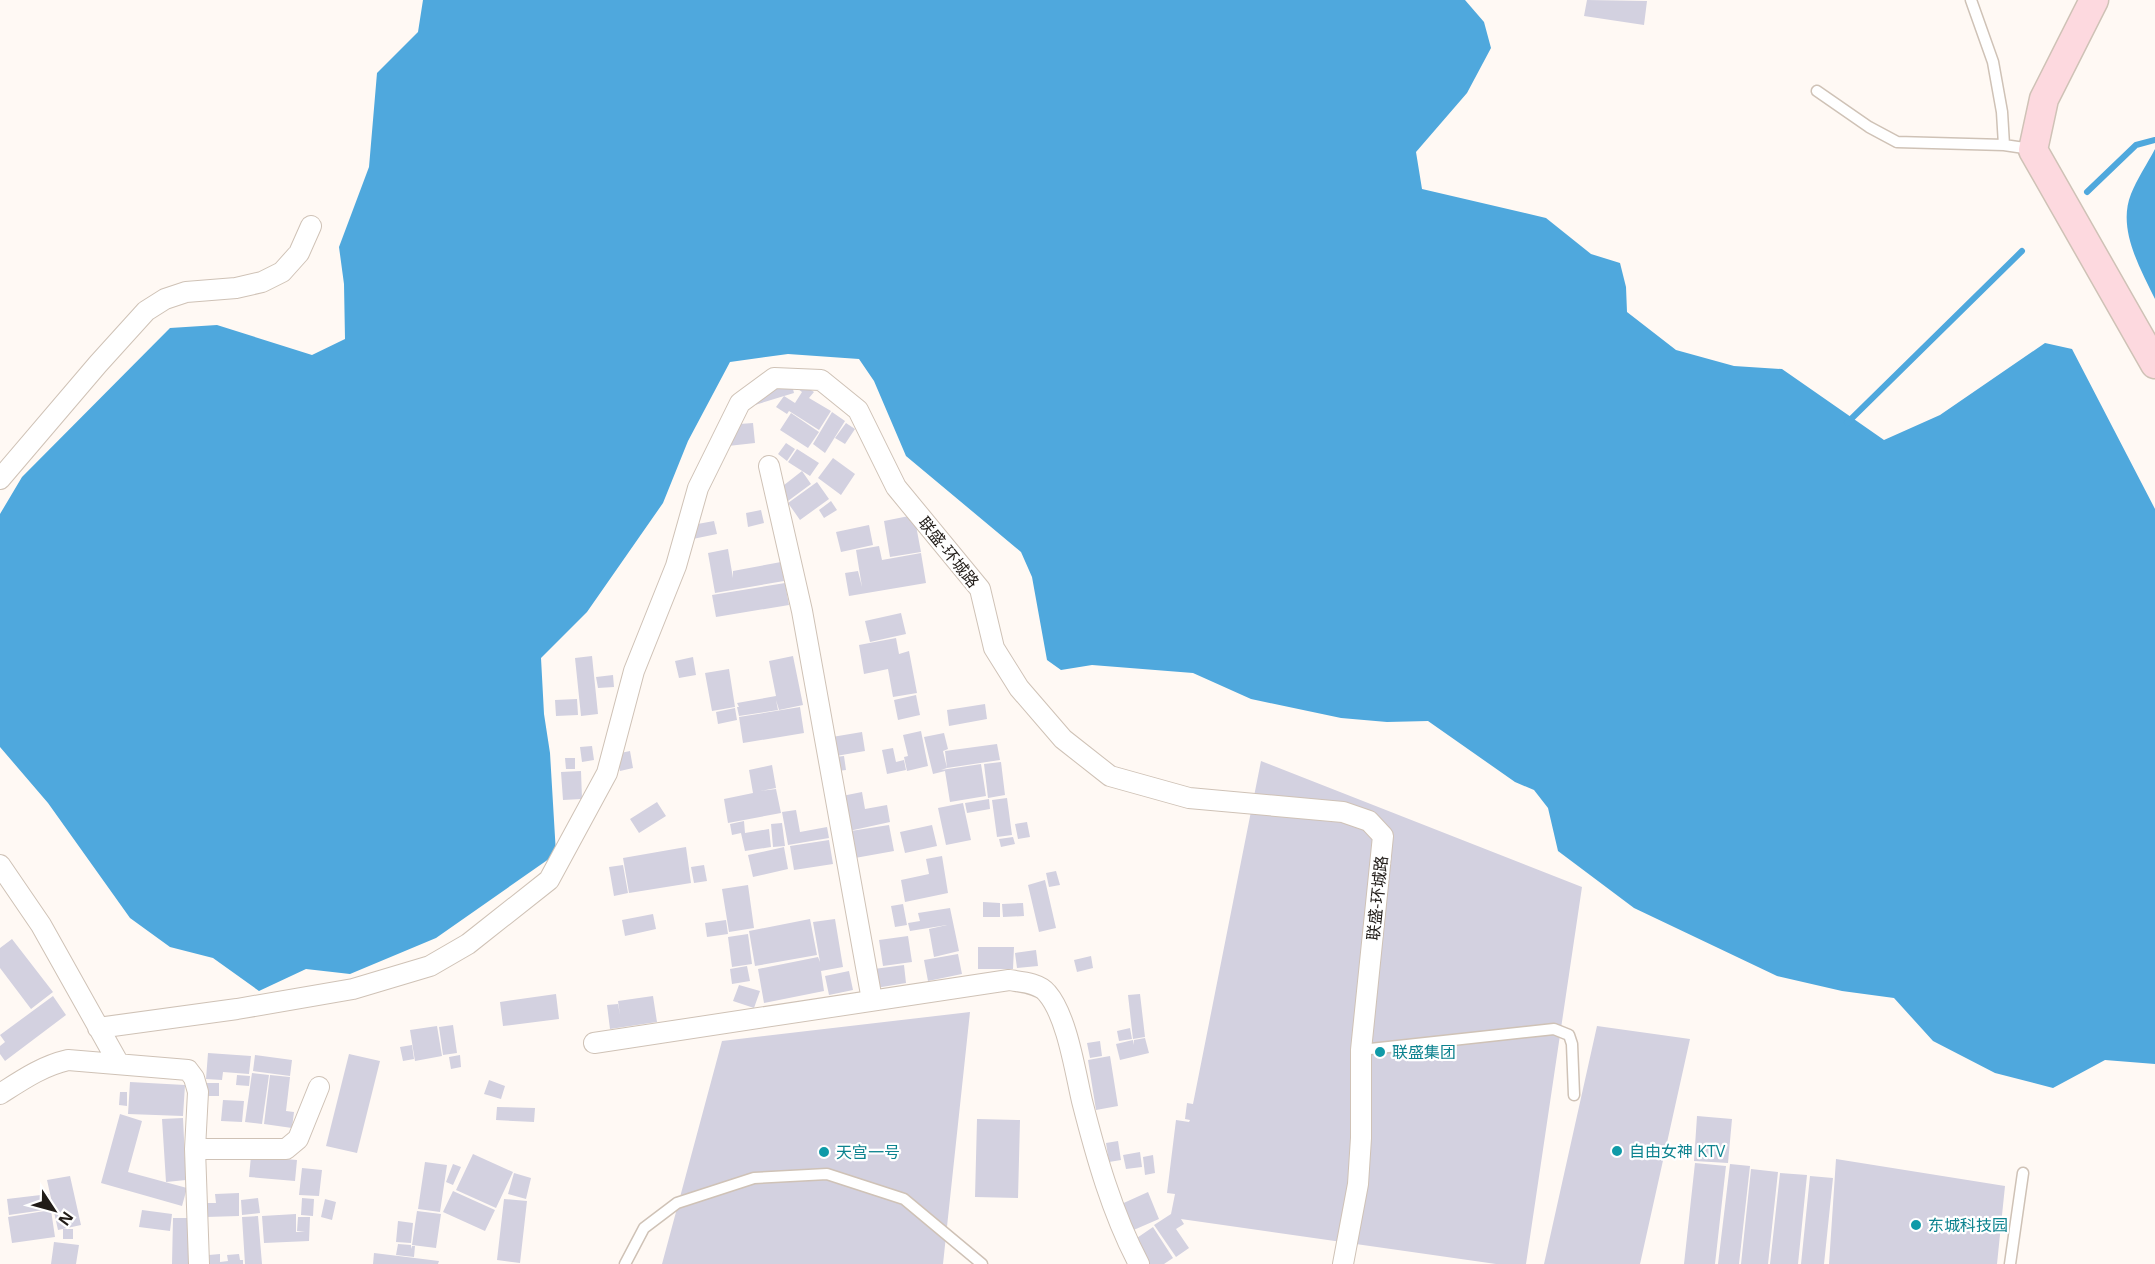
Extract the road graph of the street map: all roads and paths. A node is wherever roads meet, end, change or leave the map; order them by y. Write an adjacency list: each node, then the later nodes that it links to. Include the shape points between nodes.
1 (1971, 0): 4 (lane, via 1993,63)
2 (2094, 0): 5 (street, via 2044,99)
3 (1817, 91): 4 (lane, via 1897,142)
4 (2004, 145): 5 (lane)
5 (2033, 150): 7 (street)
6 (311, 226): 9 (street, via 298,253 282,272 236,288 186,292 146,311)
7 (2155, 364)
8 (769, 466): 11 (street, via 802,611)
9 (0, 479)
10 (0, 865): 12 (street, via 41,925)
11 (872, 1000): 13 (street); 24 (street, via 1009,980 1045,990 1062,1024 1103,1176)
12 (98, 1028): 14 (street, 联盛-环城路, via 353,989 430,966 468,944 549,880 607,773 634,671 676,566 698,488 740,403 774,378 821,380 858,411 896,487 980,589 994,648 1019,688 1063,739 1110,776 1189,798 1343,812 1369,821 1383,836); 15 (street)
13 (594, 1043)
14 (1361, 1050): 18 (lane, via 1554,1029 1569,1035 1572,1044); 25 (street, 联盛-环城路, via 1358,1184)
15 (119, 1064): 17 (street, via 68,1060 52,1064); 19 (street, via 188,1070 198,1092)
16 (319, 1087): 19 (street, via 298,1139 286,1149)
17 (0, 1094)
18 (1574, 1095)
19 (195, 1149): 21 (street)
20 (2023, 1173): 26 (lane)
21 (199, 1264)
22 (625, 1264): 23 (lane, via 644,1228 677,1203 754,1178 827,1174 904,1199)
23 (982, 1264)
24 (1139, 1264)
25 (1343, 1264)
26 (2010, 1264)

